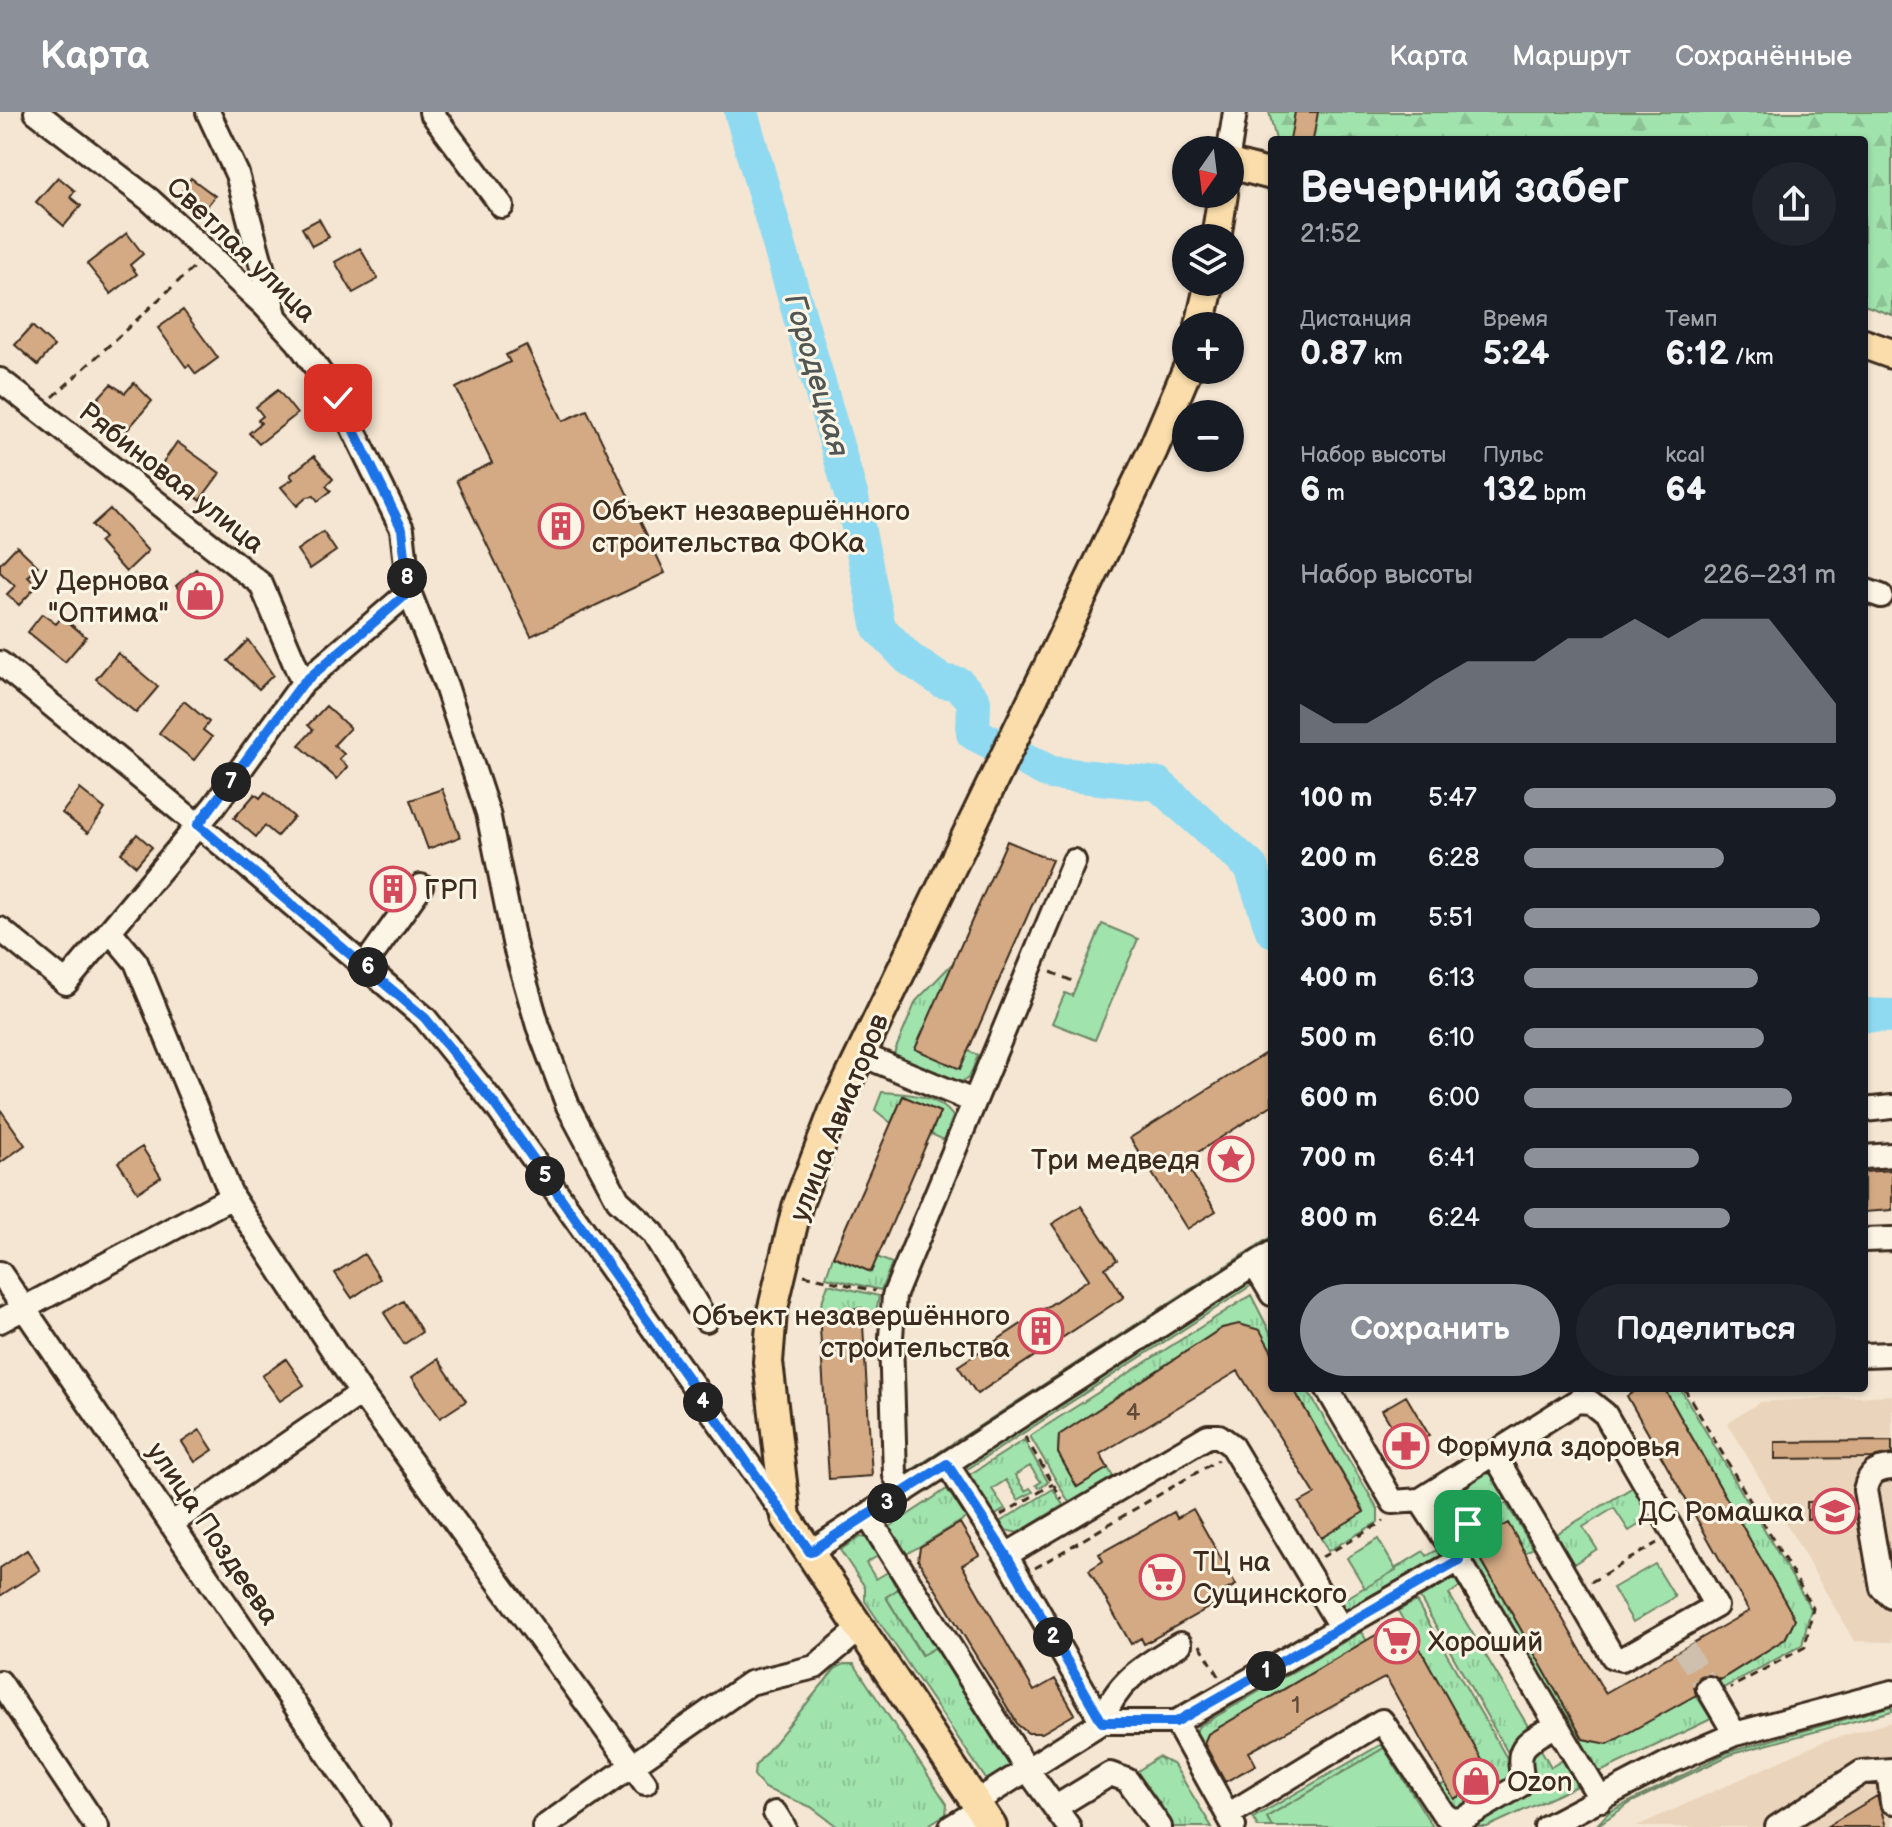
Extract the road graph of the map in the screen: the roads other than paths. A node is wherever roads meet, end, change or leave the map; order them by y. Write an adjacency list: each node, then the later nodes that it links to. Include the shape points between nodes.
1 (36, 112): 9 (street, Светлая улица, via 150,200)
2 (208, 112): 9 (street, via 237,174)
3 (431, 112): 8 (street)
4 (1235, 112): 5 (street)
5 (1231, 136)
6 (1244, 168): 7 (main road)
7 (1268, 174)
8 (502, 206)
9 (276, 319): 14 (street, Светлая улица, via 338,398 381,483 402,529)
10 (1868, 345): 11 (main road)
11 (1892, 354)
12 (0, 380): 16 (street, Рябиновая улица, via 261,584)
13 (1181, 384): 23 (main road, улица Авиаторов, via 1020,730)
14 (409, 592): 16 (street); 36 (street, Светлая улица, via 488,813 522,973 568,1106 618,1200 653,1233)
15 (0, 663): 17 (street)
16 (303, 683): 17 (street)
17 (198, 825): 21 (street); 22 (street)
18 (1074, 861): 24 (street)
19 (421, 886): 22 (street)
20 (0, 929): 21 (street, via 66,983)
21 (110, 931): 29 (street, via 136,962)
22 (365, 965): 49 (street, via 425,1018 496,1106)
23 (860, 1054): 24 (street); 49 (main road, улица Авиаторов, via 816,1154 780,1270 768,1362)
24 (973, 1101): 46 (street, via 894,1296 895,1476)
25 (1892, 1107): 26 (street)
26 (1868, 1110)
27 (1892, 1155): 28 (street)
28 (1868, 1157)
29 (232, 1197): 35 (street); 41 (street)
30 (1892, 1239): 31 (street)
31 (1868, 1240)
32 (1263, 1258): 34 (street); 44 (street)
33 (0, 1273): 35 (street, улица Поздеева)
34 (1268, 1278)
35 (23, 1306): 37 (street); 50 (street, улица Поздеева)
36 (706, 1320)
37 (0, 1321)
38 (1892, 1354): 39 (street)
39 (1868, 1355)
40 (1329, 1392): 47 (street, via 1393,1502)
41 (361, 1393): 50 (street); 67 (street)
42 (1587, 1395): 43 (street); 43 (street, via 1605,1414 1716,1606 1679,1639 1622,1659 1613,1657)
43 (1494, 1454): 47 (street)
44 (947, 1464): 46 (street); 52 (street)
45 (1892, 1468): 54 (street, via 1868,1476 1865,1490 1882,1588)
46 (905, 1491): 48 (street)
47 (1420, 1500): 53 (street)
48 (867, 1515): 51 (street); 65 (street)
49 (786, 1517): 51 (main road, улица Авиаторов)
50 (171, 1524): 74 (street, улица Поздеева)
51 (810, 1552): 55 (main road, улица Авиаторов)
52 (1006, 1555): 56 (street, via 1208,1436 1219,1436 1235,1450); 61 (street)
53 (1459, 1560): 56 (street); 63 (street)
54 (1892, 1597)
55 (861, 1628): 67 (street, via 815,1667 750,1683); 71 (main road, улица Авиаторов)
56 (1341, 1628): 62 (street)
57 (1189, 1642): 61 (street, via 1136,1670 1114,1695)
58 (0, 1682): 73 (street)
59 (1710, 1692): 64 (street)
60 (1892, 1692): 64 (street)
61 (1102, 1722): 62 (street); 65 (street)
62 (1176, 1722): 72 (street)
63 (1557, 1725): 68 (street); 72 (street, via 1521,1753 1519,1786 1463,1819 1451,1820 1443,1813 1382,1721)
64 (1735, 1734): 68 (street)
65 (1027, 1769): 70 (street); 71 (street)
66 (1890, 1771): 69 (street); 80 (street, via 1862,1772)
67 (639, 1774): 75 (street)
68 (1601, 1800): 79 (street)
69 (1892, 1802)
70 (1056, 1807): 77 (street); 78 (street, via 1110,1774 1127,1780)
71 (982, 1813): 76 (street)
72 (1232, 1821)
73 (97, 1827)
74 (378, 1827)
75 (544, 1827)
76 (951, 1827)
77 (1069, 1827)
78 (1160, 1827)
79 (1546, 1827)
80 (1777, 1827)

